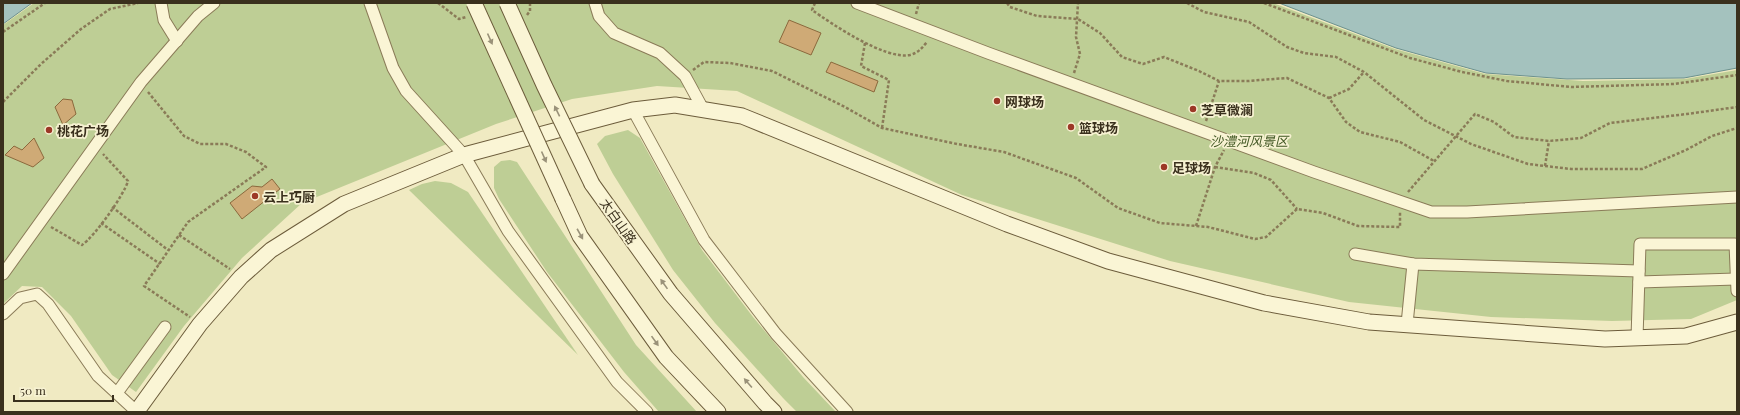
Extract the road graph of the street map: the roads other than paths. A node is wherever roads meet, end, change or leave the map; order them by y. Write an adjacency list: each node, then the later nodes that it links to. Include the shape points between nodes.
1 (161, 3): 8 (street, via 164,20)
2 (214, 3): 8 (street, via 198,16)
3 (370, 3): 11 (street, via 393,68 406,91)
4 (506, 3): 30 (street, 太白山路, one-way to 4, bridge, via 671,294 592,184)
5 (595, 3): 9 (street, via 599,16 614,33 660,53 685,76)
6 (857, 3): 12 (street, via 1203,132 1431,212)
7 (477, 8): 29 (street, one-way to 29, bridge, via 580,236 666,357)
8 (177, 41): 17 (street, via 141,82)
9 (703, 109): 10 (street, via 675,105); 23 (street, via 742,116 1007,224 1108,261 1264,303 1370,322)
10 (633, 110): 11 (street); 31 (street, via 704,240 776,334)
11 (464, 155): 27 (street, via 344,204 271,250 241,276 200,324); 28 (street, via 508,231 617,382)
12 (1737, 197)
13 (1736, 241): 16 (street, via 1640,244); 18 (street)
14 (1355, 254): 15 (street)
15 (1413, 264): 16 (street); 23 (street)
16 (1639, 271): 19 (street)
17 (3, 274)
18 (1736, 279): 19 (street); 20 (street)
19 (1639, 282): 25 (street)
20 (1737, 290)
21 (3, 314): 26 (street, via 20,298 37,294 48,304 98,376)
22 (1737, 322): 25 (street, via 1686,336)
23 (1407, 324): 25 (street, via 1605,339)
24 (165, 327): 26 (street)
25 (1637, 338)
26 (117, 393): 27 (street)
27 (137, 412)
28 (647, 412)
29 (718, 412)
30 (774, 412)
31 (847, 412)

